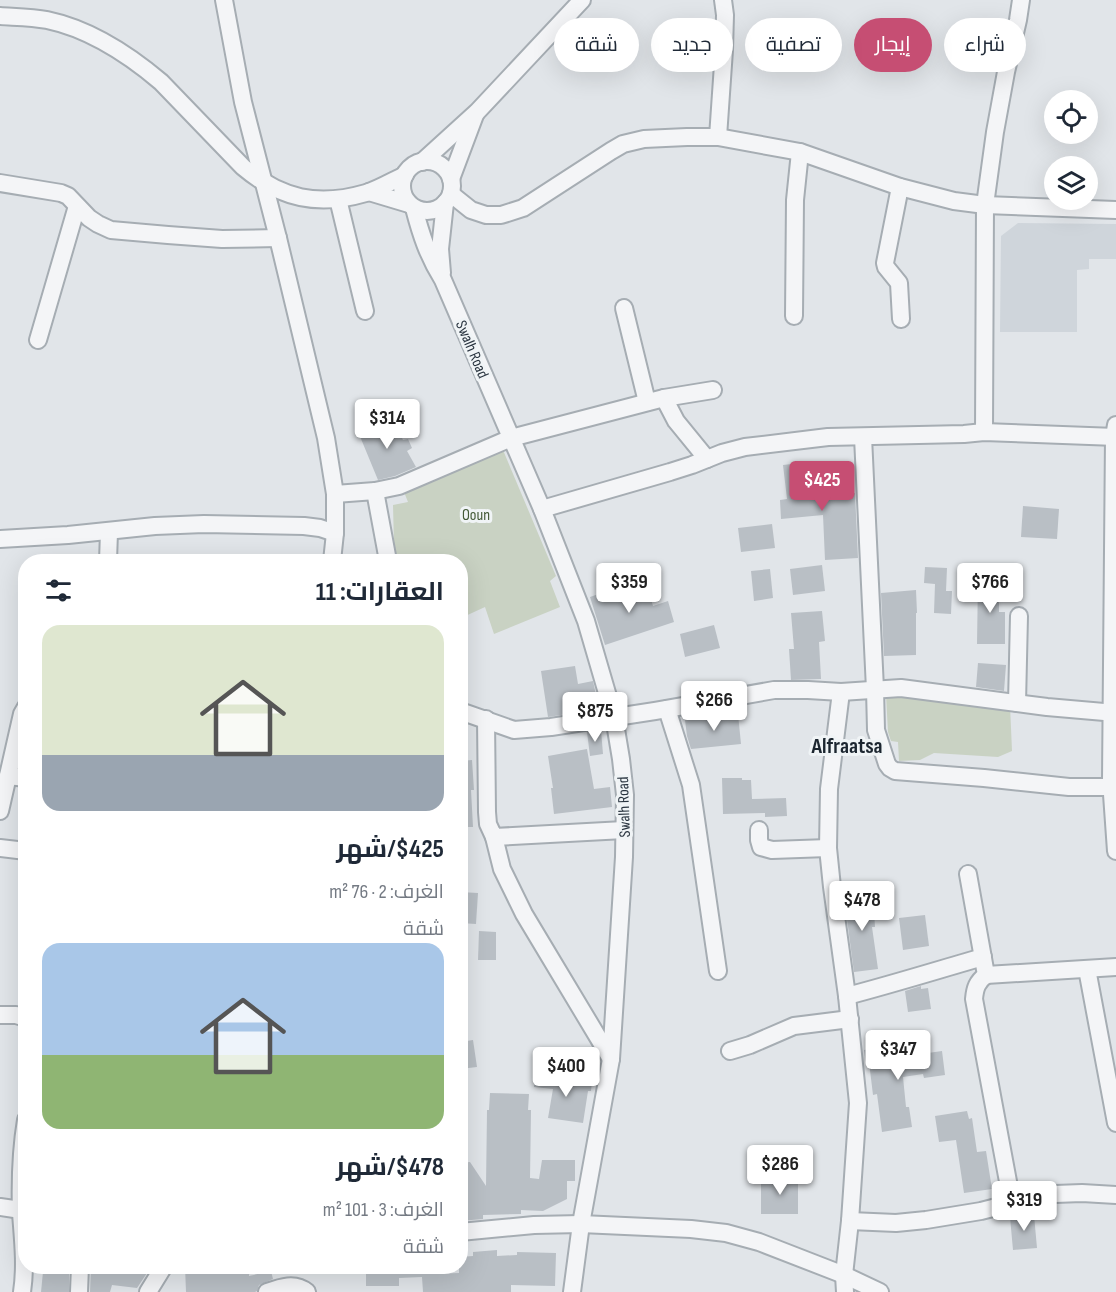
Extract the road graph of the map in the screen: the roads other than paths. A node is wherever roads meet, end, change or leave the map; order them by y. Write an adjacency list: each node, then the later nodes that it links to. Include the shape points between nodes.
1 (224, 0): 7 (street)
2 (582, 0): 6 (street)
3 (723, 0): 8 (street, via 725,39)
4 (1021, 0): 19 (street, via 995,132)
5 (0, 16): 9 (street, via 45,20 101,40 161,81)
6 (477, 112): 11 (street); 17 (street)
7 (252, 136): 9 (street); 14 (street)
8 (718, 137): 10 (street); 17 (street, via 644,139 623,144 523,208 501,215 471,210)
9 (224, 147): 14 (street)
10 (800, 152): 15 (street); 27 (street, via 795,200)
11 (422, 162): 12 (street); 17 (street, via 443,167)
12 (405, 175): 16 (street); 21 (street, via 402,190)
13 (0, 183): 20 (street, via 61,193)
14 (264, 183): 18 (street, via 304,199); 23 (street)
15 (900, 187): 19 (street); 28 (street, via 885,263 899,283)
16 (369, 192): 18 (street); 21 (street)
17 (449, 192): 21 (street, via 439,208 422,211); 24 (street, via 440,249)
18 (338, 199): 26 (street)
19 (986, 205): 22 (street); 33 (street)
20 (77, 206): 23 (street, via 111,230 222,239); 29 (street)
21 (412, 206): 24 (street, via 425,247)
22 (1116, 210)
23 (278, 238): 39 (street, via 326,438)
24 (443, 280): 36 (street, Swalh Road)
25 (624, 308): 32 (street)
26 (365, 311)
27 (794, 316)
28 (901, 319)
29 (38, 340)
30 (712, 390): 31 (street)
31 (664, 398): 32 (street); 37 (street, via 676,421)
32 (647, 402): 36 (street)
33 (984, 432): 34 (street); 35 (street)
34 (1115, 433): 53 (street)
35 (863, 436): 37 (street, via 768,443); 48 (street)
36 (511, 438): 38 (street, via 399,486); 40 (street, Swalh Road)
37 (707, 459): 40 (street)
38 (375, 491): 39 (street); 46 (street)
39 (334, 494): 42 (street)
40 (542, 509): 54 (street, Swalh Road, via 586,621)
41 (109, 532): 42 (street, via 216,524 304,526); 43 (street); 44 (street)
42 (335, 533): 45 (street)
43 (0, 539)
44 (108, 554)
45 (333, 554)
46 (387, 554)
47 (1019, 616): 50 (street)
48 (875, 689): 49 (street); 50 (street, via 901,688); 59 (street, via 876,730 886,764 895,771)
49 (841, 692): 51 (street, via 774,690); 65 (street, via 829,789)
50 (1017, 703): 53 (street)
51 (667, 709): 54 (street); 72 (street, via 690,785)
52 (468, 713): 55 (street)
53 (1113, 713): 59 (street)
54 (614, 717): 55 (street, via 514,730); 61 (street, Swalh Road, via 625,795)
55 (486, 719): 63 (street, via 488,824)
56 (18, 732): 57 (street)
57 (8, 776): 58 (street); 60 (street)
58 (18, 777)
59 (1111, 787): 67 (street)
60 (0, 811)
61 (624, 830): 63 (street); 79 (street, Swalh Road)
62 (759, 830): 65 (street, via 761,847 772,850)
63 (494, 837): 79 (street, via 502,869 524,914)
64 (0, 848): 66 (street)
65 (828, 848): 74 (street)
66 (18, 850)
67 (1116, 851)
68 (968, 874): 69 (street)
69 (983, 957): 73 (street); 74 (street)
70 (1116, 967): 71 (street)
71 (1087, 969): 73 (street); 80 (street)
72 (718, 971)
73 (986, 975): 82 (street, via 975,988 974,999)
74 (847, 996): 77 (street)
75 (0, 1015): 76 (street)
76 (18, 1016)
77 (850, 1019): 78 (street, via 794,1026); 85 (street, via 858,1103)
78 (730, 1051)
79 (611, 1059): 86 (street, Swalh Road)
80 (1116, 1123)
81 (1116, 1195): 82 (street, via 1055,1194)
82 (1012, 1203): 85 (street, via 896,1223)
83 (0, 1207): 84 (street)
84 (18, 1210)
85 (850, 1221): 91 (street)
86 (581, 1224): 87 (street); 91 (street, via 726,1233 759,1242); 97 (street, Swalh Road)
87 (468, 1231)
88 (24, 1274): 92 (street)
89 (80, 1274): 93 (street)
90 (159, 1274): 94 (street)
91 (845, 1284): 98 (street)
92 (22, 1292)
93 (79, 1292)
94 (148, 1292)
95 (267, 1292): 96 (street, via 295,1286)
96 (307, 1292)
97 (572, 1292)
98 (880, 1292)

